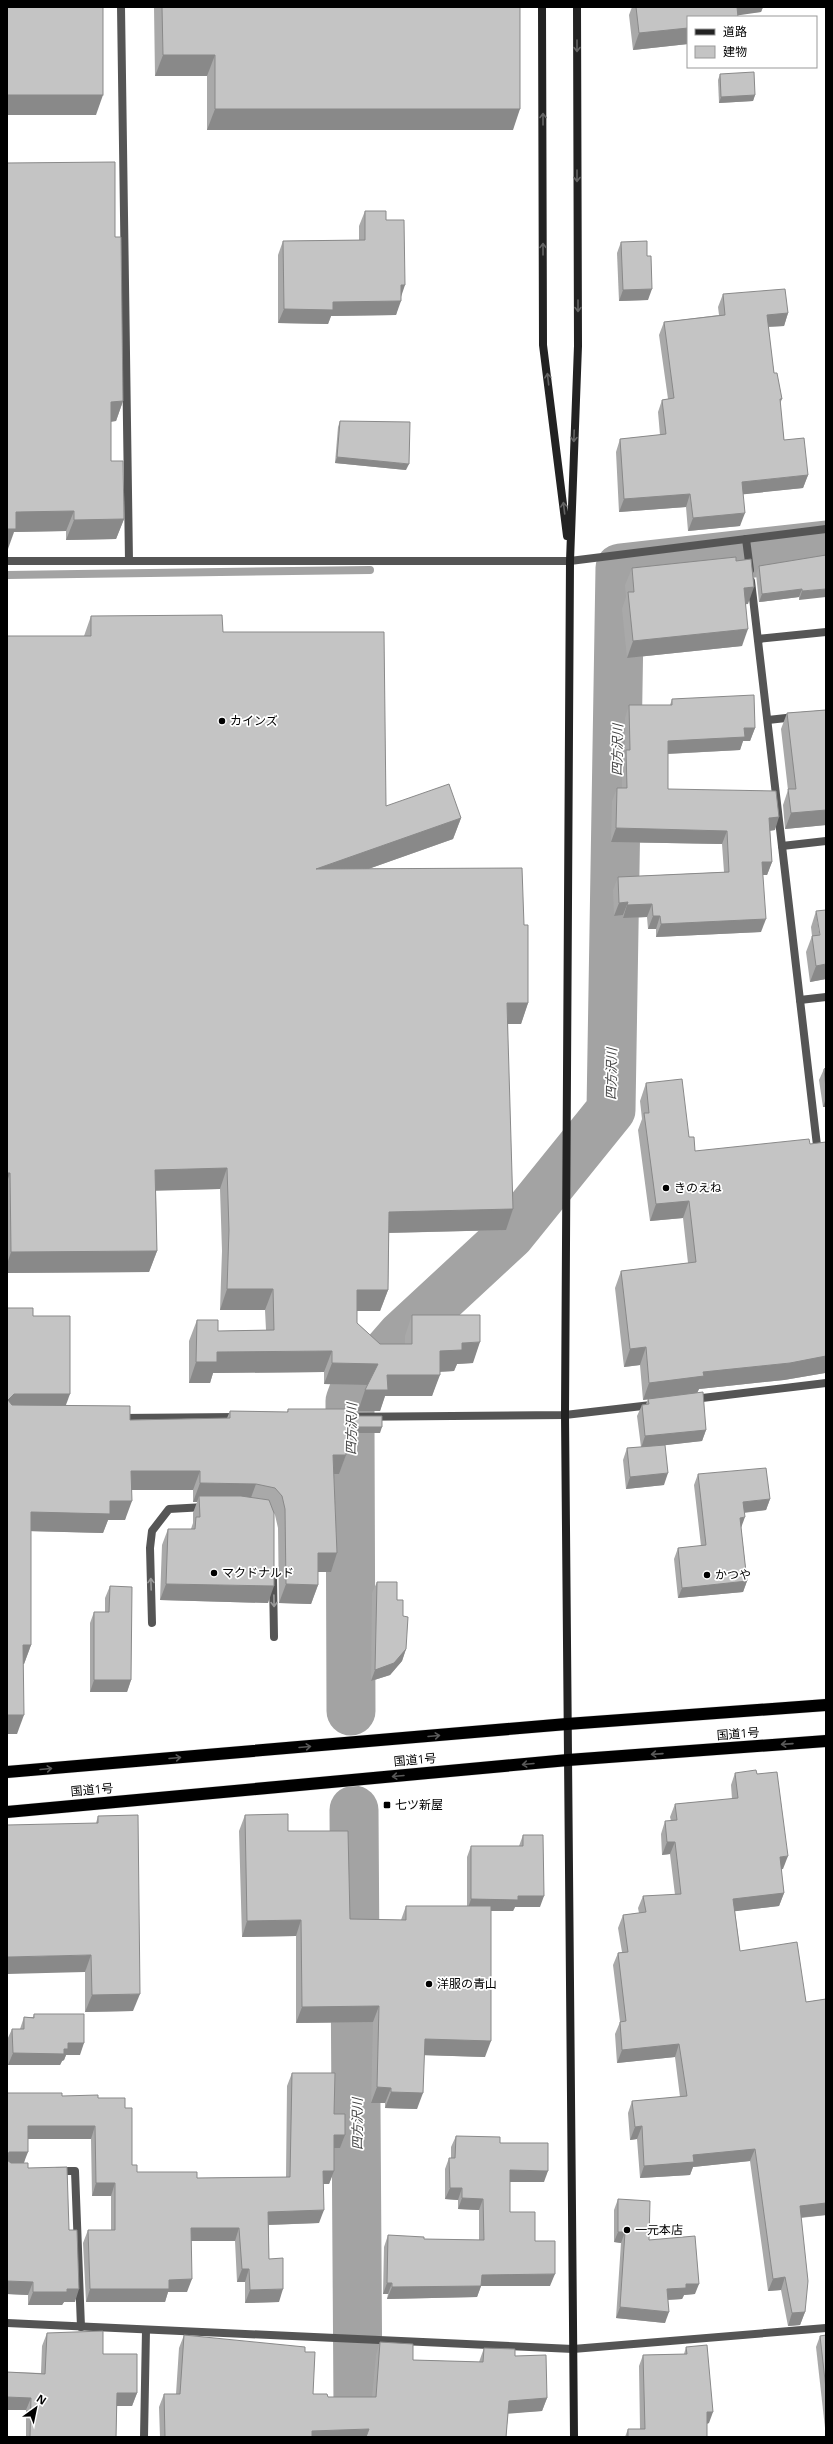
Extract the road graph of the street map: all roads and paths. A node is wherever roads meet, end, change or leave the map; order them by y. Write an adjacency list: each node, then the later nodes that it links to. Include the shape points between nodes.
1 (121, 7): 8 (street)
2 (542, 7): 6 (street, one-way to 2, via 543,345)
3 (577, 7): 6 (street, one-way to 6, via 578,346)
4 (826, 529): 5 (street)
5 (746, 539): 6 (street); 10 (street)
6 (570, 560): 8 (street); 21 (street)
7 (7, 561): 8 (street)
8 (129, 561)
9 (826, 632): 10 (street)
10 (758, 639): 12 (street)
11 (804, 716): 12 (street)
12 (768, 720): 14 (street)
13 (826, 841): 14 (street)
14 (782, 846): 16 (street)
15 (826, 997): 16 (street)
16 (800, 1000): 17 (street)
17 (818, 1154)
18 (826, 1383): 19 (street)
19 (684, 1400)
20 (660, 1404): 21 (street)
21 (565, 1415): 23 (street); 30 (street)
22 (246, 1417): 24 (street)
23 (326, 1417)
24 (111, 1418)
25 (217, 1508): 27 (street, one-way to 25, via 152,1530 169,1509 188,1506)
26 (273, 1572): 28 (street, one-way to 28)
27 (152, 1624)
28 (274, 1637)
29 (826, 1705): 30 (highway, 国道1号)
30 (567, 1724): 32 (street); 33 (highway, 国道1号, one-way to 30)
31 (826, 1741): 32 (highway, 国道1号, one-way to 32)
32 (568, 1760): 34 (highway, 国道1号, one-way to 34); 40 (street)
33 (7, 1772)
34 (7, 1812)
35 (52, 2171): 37 (street, via 75,2171)
36 (7, 2323): 37 (street)
37 (81, 2326): 39 (street)
38 (826, 2328): 40 (street)
39 (146, 2330): 40 (street); 41 (street)
40 (573, 2349): 42 (street)
41 (144, 2437)
42 (574, 2437)

